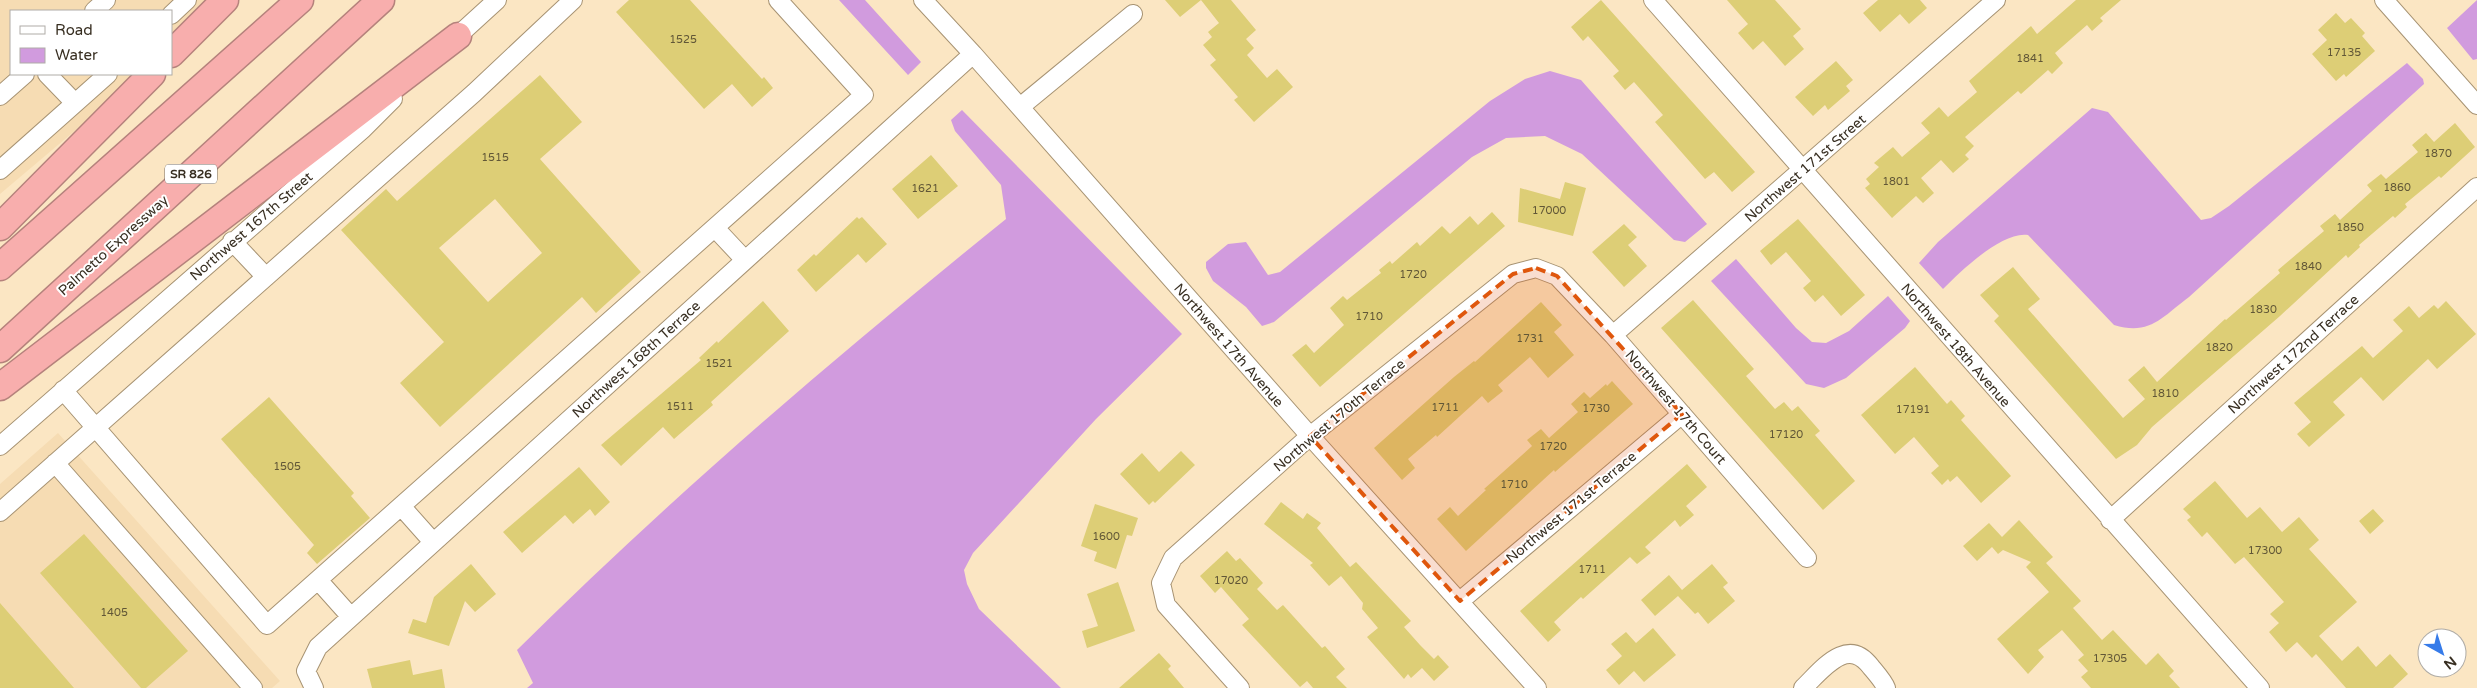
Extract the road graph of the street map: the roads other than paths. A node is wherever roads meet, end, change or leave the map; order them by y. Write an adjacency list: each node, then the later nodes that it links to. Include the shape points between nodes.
1 (106, 0): 13 (street)
2 (187, 0): 14 (street)
3 (225, 0): 17 (highway)
4 (300, 0): 34 (highway)
5 (381, 0): 38 (highway, Palmetto Expressway / SR 826)
6 (497, 0): 16 (street, Northwest 167th Street)
7 (573, 0): 36 (street, via 474,93)
8 (778, 0): 31 (street, via 864,95)
9 (1653, 0): 28 (street, Northwest 18th Avenue)
10 (1996, 0): 28 (street, Northwest 171st Street)
11 (2384, 0): 25 (street)
12 (929, 2): 18 (street, Northwest 17th Avenue)
13 (95, 10)
14 (172, 13)
15 (1133, 14): 26 (street)
16 (458, 36): 32 (street, Northwest 167th Street, via 363,128); 39 (highway)
17 (172, 53)
18 (973, 54): 26 (street, Northwest 17th Avenue); 33 (street, Northwest 168th Terrace)
19 (24, 75): 23 (street)
20 (48, 75): 24 (street)
21 (107, 75): 24 (street)
22 (151, 75): 30 (highway)
23 (0, 96)
24 (75, 104): 27 (street)
25 (2477, 105)
26 (1020, 107): 43 (street, Northwest 17th Avenue)
27 (0, 170)
28 (1803, 171): 37 (street, Northwest 171st Street); 48 (street, Northwest 18th Avenue)
29 (2477, 187): 48 (street, Northwest 172nd Terrace)
30 (0, 227)
31 (715, 228): 33 (street); 46 (street)
32 (232, 241): 36 (street); 40 (street, Northwest 167th Street)
33 (745, 260): 49 (street, Northwest 168th Terrace)
34 (0, 267)
35 (1536, 268): 37 (street, Northwest 17th Court, via 1557,276); 43 (street, Northwest 170th Terrace, via 1513,274)
36 (266, 277): 42 (street)
37 (1613, 336): 41 (street, Northwest 17th Court)
38 (0, 349)
39 (0, 386)
40 (63, 390): 42 (street); 44 (street, Northwest 167th Street)
41 (1682, 414): 50 (street, Northwest 17th Court); 52 (street, Northwest 171st Terrace)
42 (95, 426): 45 (street); 51 (street, via 267,625)
43 (1310, 436): 52 (street, Northwest 17th Avenue); 56 (street, Northwest 170th Terrace, via 1173,558 1161,583 1166,605)
44 (0, 446)
45 (55, 463): 47 (street); 55 (street)
46 (401, 506): 49 (street); 51 (street)
47 (0, 512)
48 (2110, 520): 60 (street, Northwest 18th Avenue)
49 (433, 542): 53 (street, Northwest 168th Terrace)
50 (1807, 558)
51 (318, 580): 53 (street)
52 (1460, 601): 57 (street, Northwest 17th Avenue)
53 (352, 617): 54 (street, Northwest 168th Terrace, via 318,647)
54 (308, 682)
55 (253, 688)
56 (1240, 688)
57 (1537, 688)
58 (1803, 688): 59 (street, via 1838,656 1847,653 1867,661)
59 (1886, 688)
60 (2260, 688)

